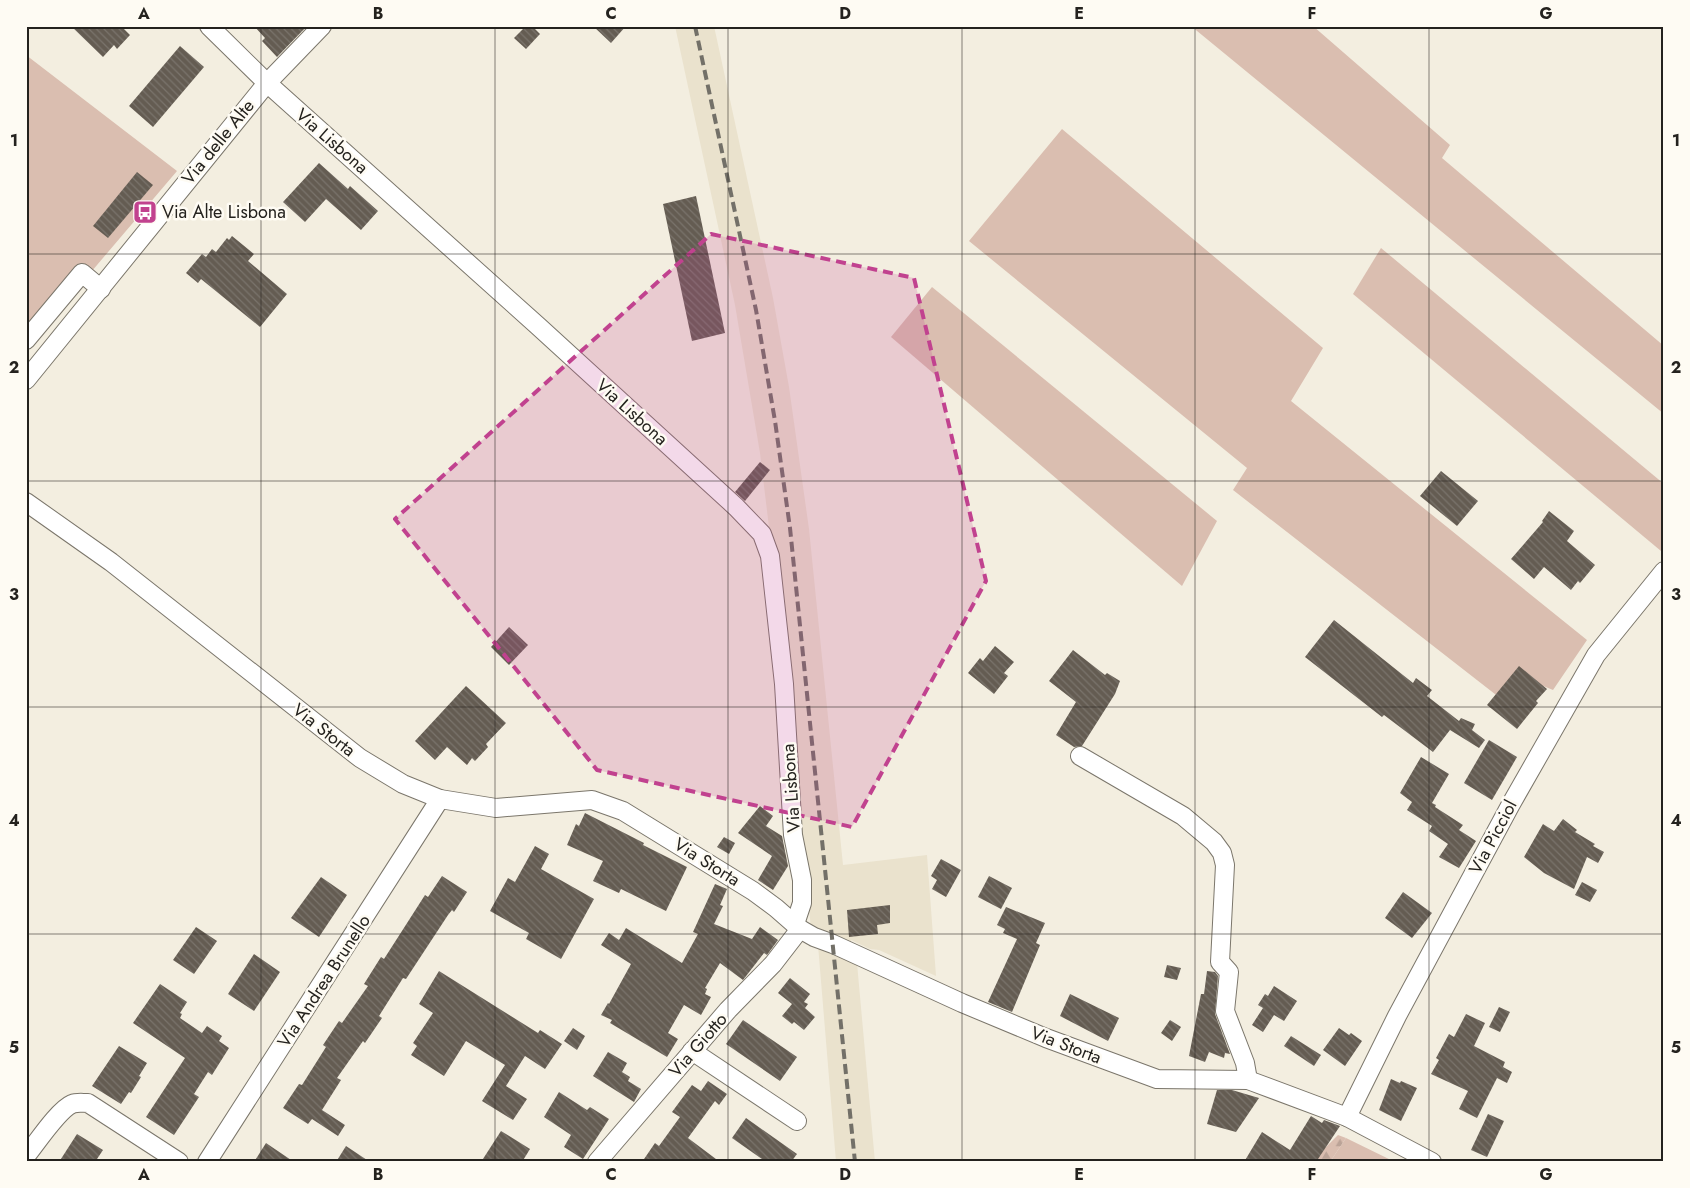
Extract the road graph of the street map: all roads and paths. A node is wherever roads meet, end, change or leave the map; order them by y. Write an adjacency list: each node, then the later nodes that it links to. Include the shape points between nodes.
1 (209, 26): 3 (street, Via Lisbona)
2 (322, 26): 3 (street, Via delle Alte)
3 (267, 83): 4 (street, Via delle Alte); 11 (street, Via Lisbona, via 538,326 762,534 770,556 784,684 793,835 802,880)
4 (100, 289): 5 (street, via 82,273); 6 (street, Via delle Alte)
5 (26, 340)
6 (27, 379)
7 (26, 502): 10 (street, Via Storta, via 111,562 360,758 403,784)
8 (1664, 571): 14 (street, Via Picciol, via 1591,663 1510,804)
9 (1080, 756): 13 (street, via 1183,816 1222,853 1225,865 1220,962 1229,972 1225,1011 1245,1063)
10 (440, 799): 11 (street, Via Storta, via 496,808 592,800 623,811 753,891); 19 (street, Via Andrea Brunello)
11 (798, 927): 12 (street, Via Giotto, via 773,964); 13 (street, Via Storta, via 996,1017 1157,1079)
12 (692, 1051): 15 (street); 17 (street, Via Giotto)
13 (1248, 1080): 14 (street, Via Storta)
14 (1347, 1117): 20 (street, Via Storta)
15 (797, 1121)
16 (26, 1156): 18 (street, via 63,1111 79,1102 88,1103)
17 (603, 1160)
18 (179, 1162)
19 (207, 1162)
20 (1432, 1162)

